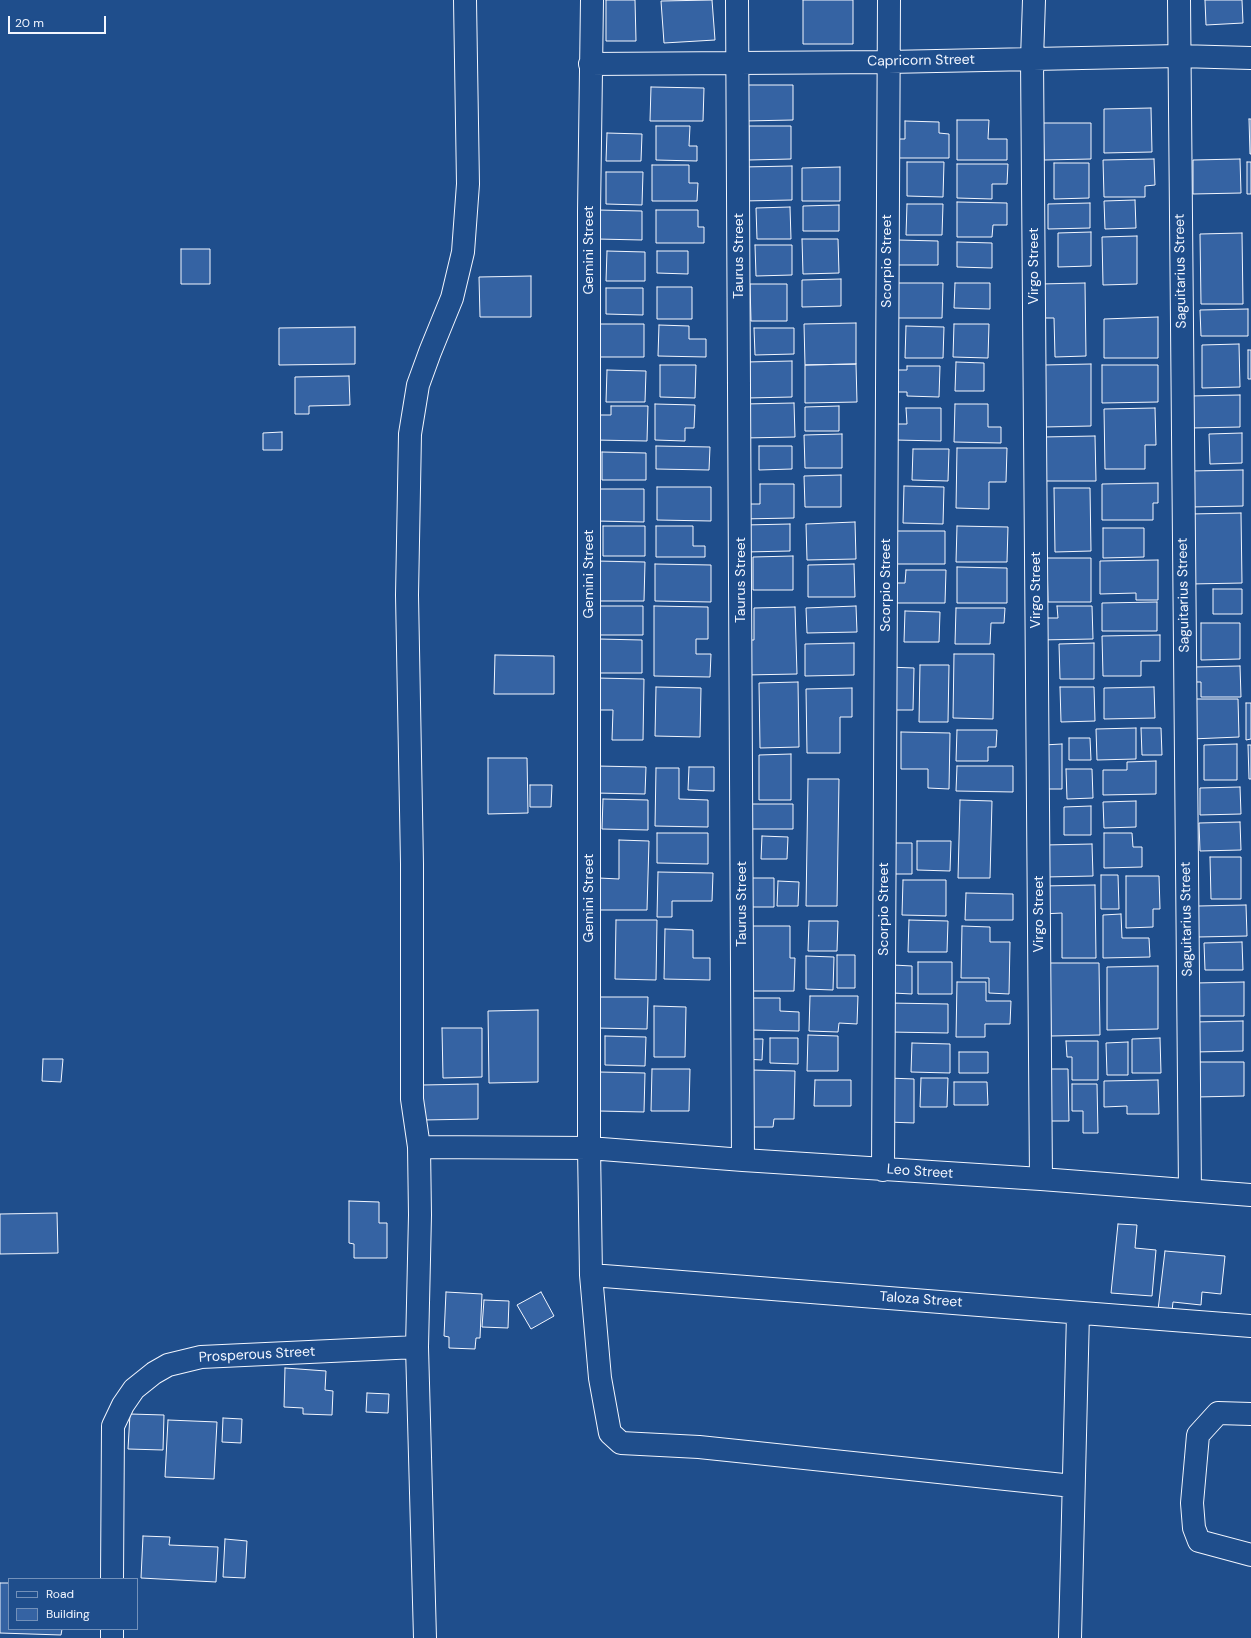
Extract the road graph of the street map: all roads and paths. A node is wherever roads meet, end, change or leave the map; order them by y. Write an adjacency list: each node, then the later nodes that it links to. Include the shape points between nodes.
1 (465, 0): 13 (street, via 468,184 463,252 452,298 418,385 410,434 407,595 412,864 412,1099)
2 (592, 0): 11 (street, Gemini Street)
3 (737, 0): 12 (street, Taurus Street)
4 (889, 0): 10 (street, Scorpio Street)
5 (1034, 0): 9 (street, Virgo Street)
6 (1179, 0): 7 (street, Saguitarius Street)
7 (1179, 56): 8 (street, Capricorn Street); 9 (street, Capricorn Street); 18 (street, Saguitarius Street)
8 (1251, 58)
9 (1032, 59): 10 (street, Capricorn Street); 17 (street, Virgo Street)
10 (888, 62): 12 (street, Capricorn Street); 16 (street, Scorpio Street)
11 (590, 64): 12 (street, Capricorn Street); 14 (street, Gemini Street)
12 (738, 64): 15 (street, Taurus Street)
13 (419, 1147): 14 (street, Leo Street); 23 (street)
14 (589, 1148): 15 (street, Leo Street); 20 (street, Gemini Street)
15 (743, 1160): 16 (street, Leo Street)
16 (883, 1170): 17 (street, Leo Street)
17 (1041, 1179): 18 (street, Leo Street)
18 (1190, 1190): 19 (street, Leo Street)
19 (1251, 1195)
20 (591, 1275): 21 (street, Taloza Street); 25 (street, Gemini Street, via 600,1378 610,1433 621,1443 699,1447)
21 (1078, 1312): 22 (street, Taloza Street); 25 (street)
22 (1251, 1326)
23 (417, 1347): 27 (street, Prosperous Street, via 201,1357 168,1365 149,1377 134,1389 123,1404 113,1426); 28 (street)
24 (1251, 1414): 26 (street, via 1218,1413 1198,1435 1192,1503 1198,1541)
25 (1073, 1486): 29 (street)
26 (1251, 1555)
27 (112, 1578)
28 (425, 1638)
29 (1070, 1638)

